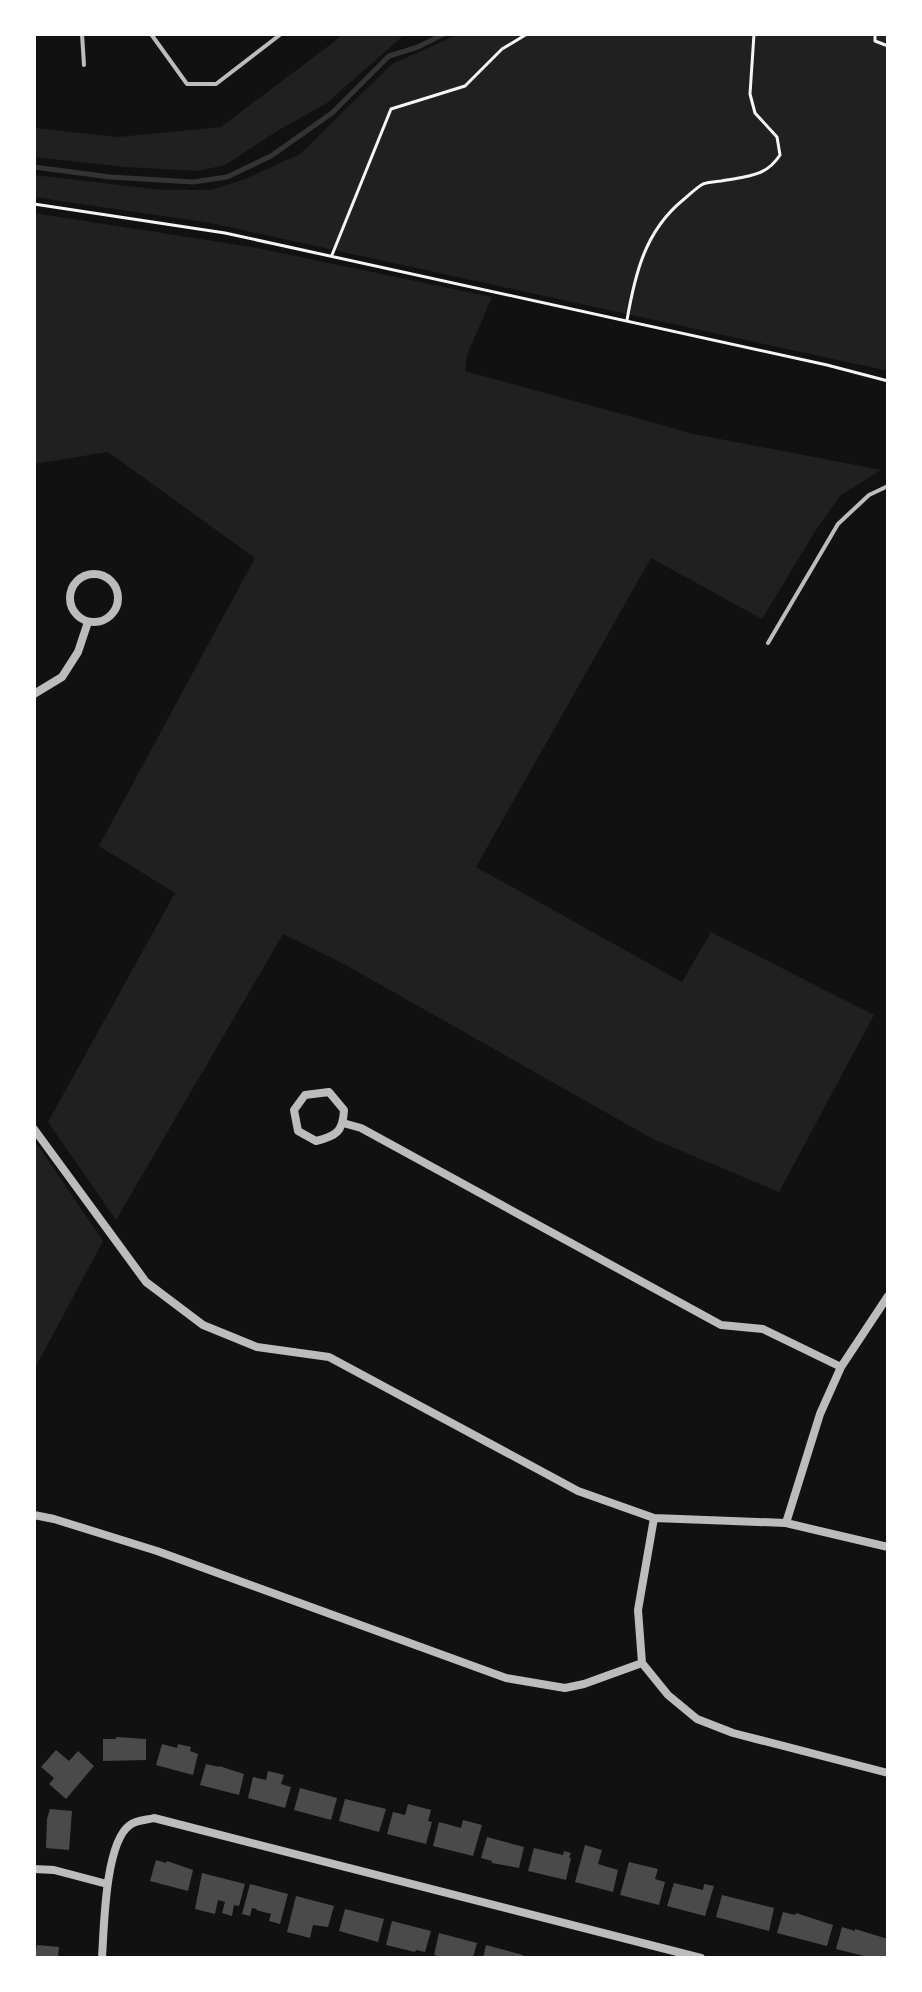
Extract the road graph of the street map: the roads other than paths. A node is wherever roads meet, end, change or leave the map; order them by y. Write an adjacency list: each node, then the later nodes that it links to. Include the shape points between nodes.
1 (82, 34): 4 (lane)
2 (151, 34): 3 (lane, via 187,84 216,84)
3 (281, 34)
4 (84, 65)
5 (888, 486): 7 (lane, via 869,495 838,524)
6 (88, 622): 6 (street, via 111,617 118,603 116,587 104,576 81,577 71,590 74,613); 8 (street, via 62,677)
7 (768, 643)
8 (34, 694)
9 (343, 1123): 9 (street, via 344,1110 329,1092 305,1095 294,1110 298,1131 316,1141 333,1137); 12 (street, via 361,1128 721,1325 763,1329)
10 (34, 1129): 14 (street, via 146,1282 203,1325 257,1347 329,1357 578,1491)
11 (888, 1296): 12 (street)
12 (841, 1367): 15 (street, via 820,1414)
13 (34, 1515): 17 (street, via 157,1551 506,1678 565,1688)
14 (654, 1518): 15 (street); 17 (street, via 638,1610)
15 (786, 1523): 16 (street)
16 (888, 1547)
17 (642, 1663): 18 (street, via 697,1719)
18 (888, 1773)
19 (34, 1869): 20 (street)
20 (107, 1884): 21 (street); 22 (street, via 118,1838 131,1823 154,1818)
21 (102, 1958)
22 (701, 1958)

